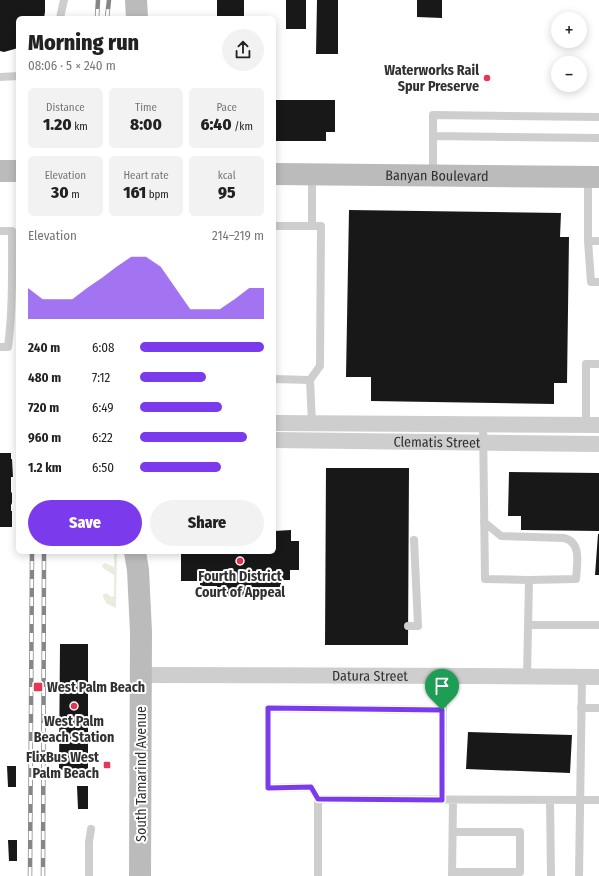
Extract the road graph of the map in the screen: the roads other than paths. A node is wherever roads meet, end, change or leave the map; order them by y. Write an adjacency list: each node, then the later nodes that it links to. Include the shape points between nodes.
1 (64, 0): 3 (lane)
2 (136, 0): 4 (street)
3 (60, 16)
4 (137, 16)
5 (0, 76): 6 (lane)
6 (16, 76)
7 (599, 117): 8 (lane, via 433,115)
8 (433, 136): 9 (lane); 14 (lane)
9 (599, 138)
10 (0, 171): 11 (street)
11 (16, 171)
12 (276, 174): 13 (street, Banyan Boulevard)
13 (312, 175): 14 (street, Banyan Boulevard); 17 (lane)
14 (433, 176): 15 (street, Banyan Boulevard)
15 (593, 177): 19 (lane)
16 (276, 226): 17 (lane)
17 (312, 226): 25 (lane, via 321,226 320,366)
18 (0, 231): 22 (lane, via 12,231 12,318 8,347)
19 (588, 241): 20 (lane); 21 (lane, via 591,282)
20 (599, 241)
21 (599, 282)
22 (0, 347)
23 (599, 364): 29 (lane, via 586,364)
24 (276, 379): 25 (lane)
25 (310, 380): 27 (lane)
26 (276, 423): 27 (street, Clematis Street)
27 (312, 423): 28 (street, Clematis Street)
28 (483, 424): 29 (street, Clematis Street); 31 (lane)
29 (592, 425)
30 (276, 440): 31 (street, Clematis Street)
31 (483, 442): 32 (street, Clematis Street); 33 (lane)
32 (599, 444)
33 (484, 522): 36 (lane, via 484,579); 36 (lane, via 502,536 564,538 574,544 577,552 576,579)
34 (414, 540): 39 (lane, via 418,626)
35 (141, 558): 40 (street, South Tamarind Avenue)
36 (529, 580): 37 (lane)
37 (528, 625): 38 (lane); 42 (lane)
38 (599, 625)
39 (408, 626)
40 (141, 675): 41 (street, Datura Street); 58 (street, South Tamarind Avenue)
41 (443, 676): 42 (street, Datura Street); 47 (lane)
42 (528, 676): 43 (street, Datura Street)
43 (582, 677): 44 (street, Datura Street); 45 (lane)
44 (599, 678)
45 (581, 708): 46 (lane); 52 (lane)
46 (599, 708)
47 (442, 710): 48 (lane, via 268,708 268,788 311,787); 49 (lane)
48 (318, 799): 49 (lane); 59 (lane)
49 (442, 800): 50 (lane)
50 (453, 800): 51 (lane); 55 (lane)
51 (550, 800): 52 (lane); 60 (lane)
52 (580, 800): 53 (lane); 61 (lane)
53 (599, 800)
54 (91, 829): 57 (lane)
55 (453, 832): 56 (lane); 56 (lane, via 520,832 520,872)
56 (452, 874)
57 (89, 876)
58 (140, 876)
59 (318, 876)
60 (551, 876)
61 (579, 876)

